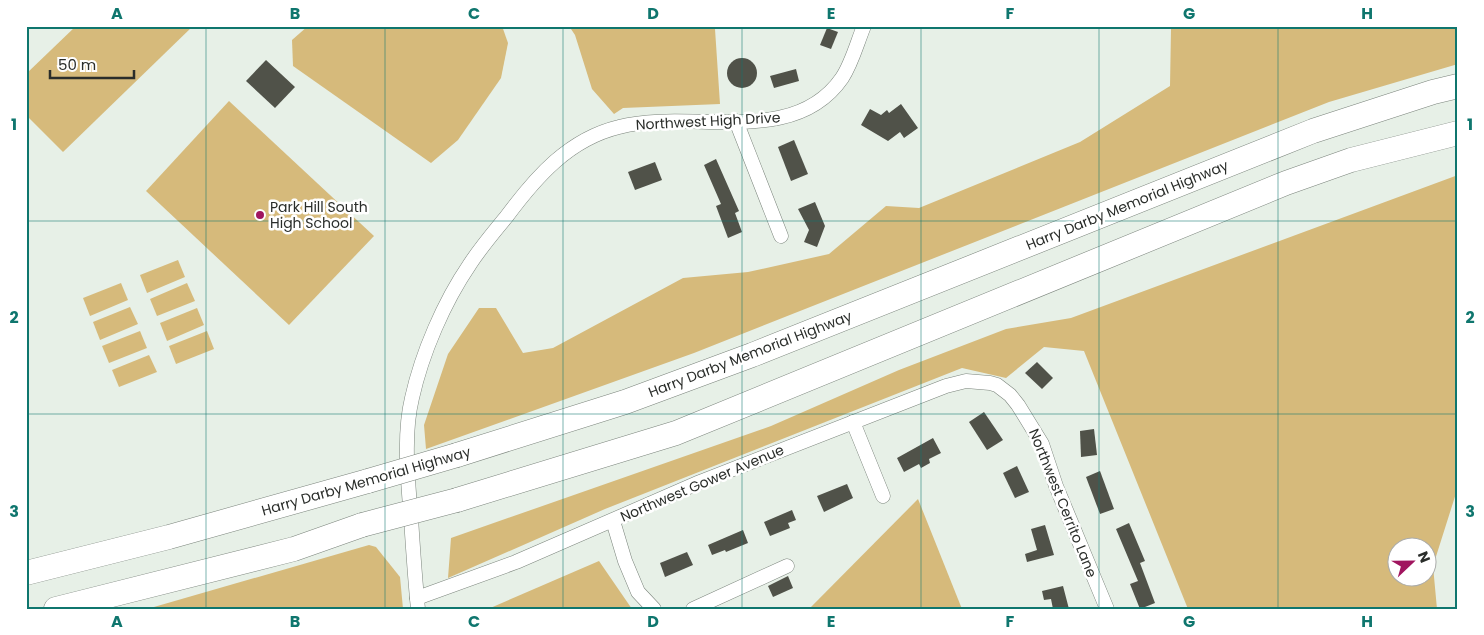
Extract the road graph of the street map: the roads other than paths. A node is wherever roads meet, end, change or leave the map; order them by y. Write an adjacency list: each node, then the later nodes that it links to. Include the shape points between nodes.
1 (864, 26): 3 (street, Northwest High Drive, via 843,76 822,99 807,109 782,118)
2 (1458, 86): 11 (highway, Harry Darby Memorial Highway, bridge, via 1313,131 762,351 625,402 368,481)
3 (736, 121): 5 (street); 13 (street, Northwest High Drive, via 652,122 620,126 596,135 545,170 470,264 439,322 411,400 407,441 408,490)
4 (1458, 133): 12 (highway, bridge, via 1351,160 1286,183 676,433 294,548)
5 (781, 236)
6 (990, 383): 7 (street, Northwest Gower Avenue, via 957,382); 18 (street, Northwest Cerrito Lane, via 1010,395 1042,444)
7 (853, 422): 8 (street); 9 (street, Northwest Gower Avenue, via 700,482)
8 (883, 496)
9 (613, 521): 13 (street, Northwest Gower Avenue); 16 (street, via 638,592)
10 (787, 566): 17 (street)
11 (26, 573)
12 (124, 591): 14 (highway); 15 (highway)
13 (418, 603)
14 (56, 609)
15 (87, 609)
16 (654, 609)
17 (693, 609)
18 (1107, 609)

